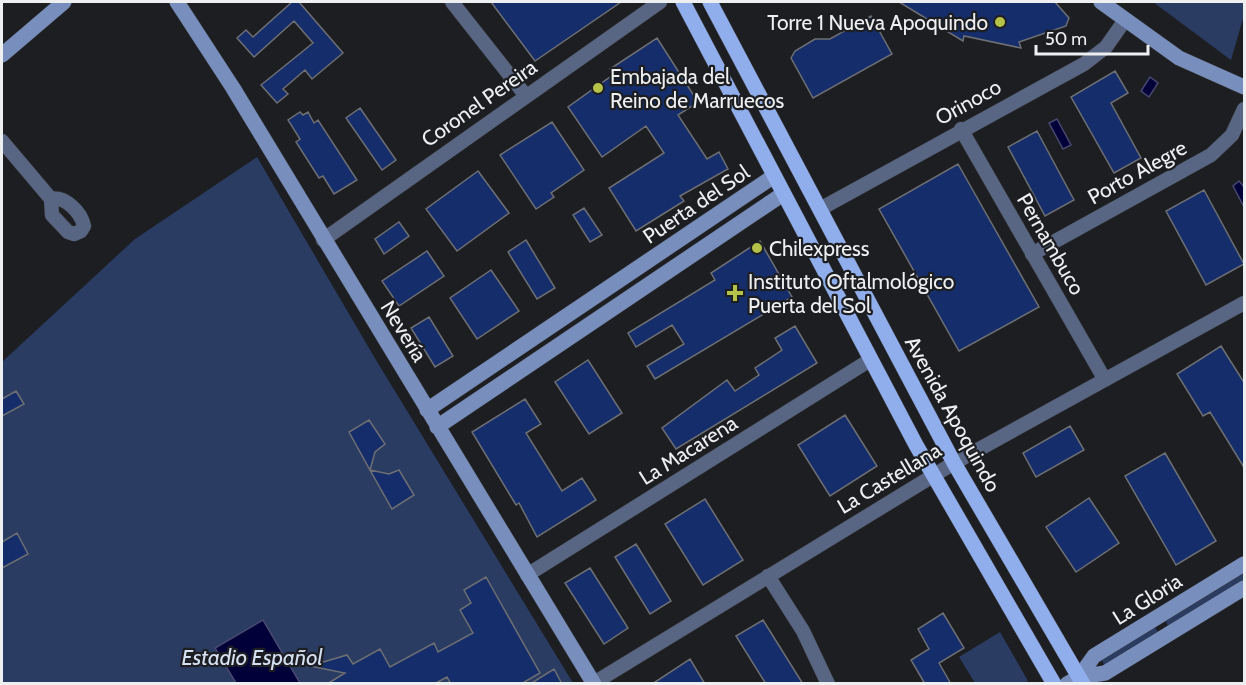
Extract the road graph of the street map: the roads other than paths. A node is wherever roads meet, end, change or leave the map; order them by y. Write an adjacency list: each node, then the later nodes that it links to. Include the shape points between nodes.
1 (64, 2): 9 (street)
2 (177, 2): 19 (street, Nevería)
3 (452, 2): 11 (street)
4 (660, 2): 11 (street, Coronel Pereira)
5 (683, 2): 15 (main road)
6 (710, 2): 18 (main road, Avenida Apoquindo)
7 (1101, 2): 8 (street)
8 (1125, 20): 10 (street, via 1179,58); 13 (street, Orinoco, via 1096,56)
9 (2, 55)
10 (1245, 87)
11 (526, 96): 19 (street, Coronel Pereira)
12 (1245, 109): 20 (street, Porto Alegre, via 1232,135 1211,155)
13 (961, 129): 18 (street, Orinoco); 20 (street, Pernambuco)
14 (2, 141): 17 (street)
15 (774, 176): 16 (main road); 21 (street, Puerta del Sol)
16 (783, 194): 22 (street, Puerta del Sol); 26 (main road)
17 (51, 199)
18 (819, 209): 30 (main road, Avenida Apoquindo)
19 (324, 240): 28 (street, Nevería)
20 (1032, 254): 27 (street, Pernambuco)
21 (641, 266): 22 (street, Puerta del Sol); 24 (street, Puerta del Sol)
22 (651, 283): 25 (street, Puerta del Sol)
23 (1245, 303): 27 (street, La Castellana)
24 (539, 334): 25 (street); 28 (street, Puerta del Sol)
25 (550, 351): 29 (street, Puerta del Sol)
26 (870, 360): 31 (main road); 33 (street, La Macarena)
27 (1105, 380): 30 (street, La Castellana)
28 (427, 410): 29 (street, Nevería)
29 (437, 427): 33 (street, Nevería)
30 (954, 464): 31 (street, La Castellana); 38 (main road, Avenida Apoquindo)
31 (933, 476): 34 (street, La Castellana); 41 (main road)
32 (1245, 564): 36 (street, La Gloria)
33 (527, 575): 39 (street, Nevería)
34 (768, 576): 39 (street, La Castellana); 40 (street, via 803,631)
35 (1245, 588): 37 (street, La Gloria)
36 (1158, 618): 37 (street, via 1158,628); 38 (street, La Gloria, via 1094,656)
37 (1167, 635): 38 (street, La Gloria, via 1105,673)
38 (1076, 681)
39 (594, 683)
40 (828, 684)
41 (1054, 684)

